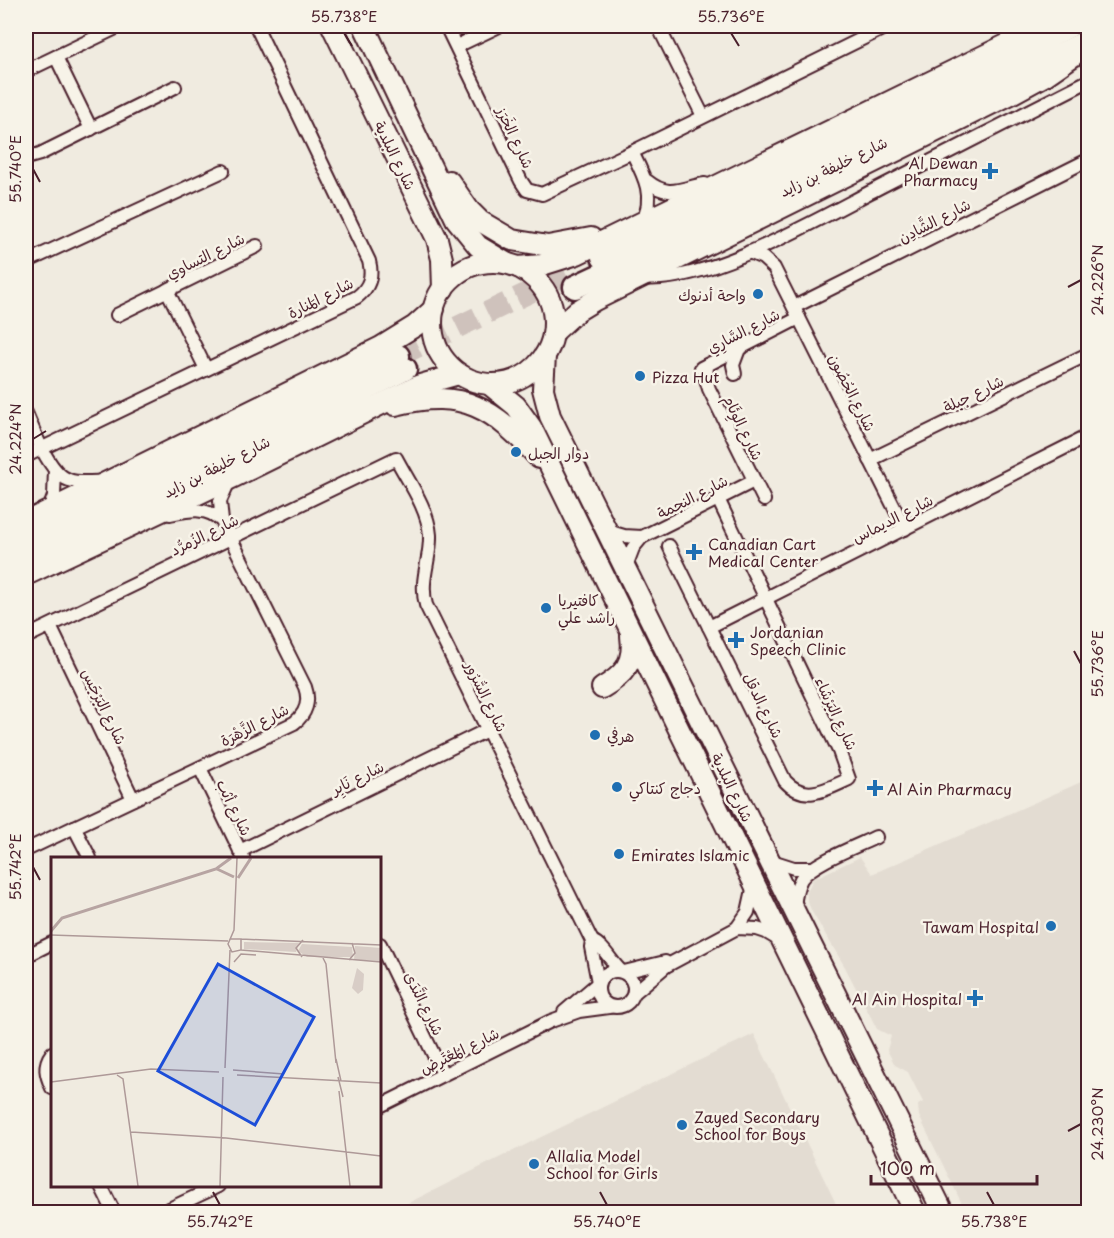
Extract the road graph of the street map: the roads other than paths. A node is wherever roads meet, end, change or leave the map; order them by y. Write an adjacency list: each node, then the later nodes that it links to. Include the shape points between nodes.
1 (120, 26): 14 (street)
2 (256, 26): 46 (street, شارع المَنارة, via 369,261 371,277 357,297)
3 (332, 26): 36 (main road, شارع البلدية, via 437,239)
4 (364, 26): 22 (main road, شارع البلدية)
5 (446, 26): 13 (street, شارع الخَرَز)
6 (499, 26): 13 (street)
7 (658, 26): 18 (street)
8 (888, 26): 11 (street, شارع الخَرَز)
9 (1045, 26): 26 (main road)
10 (1069, 26): 12 (highway, شارع خليفة بن زايد, via 572,280 796,184)
11 (865, 31): 18 (street, شارع الخَرَز)
12 (1089, 42): 35 (main road, via 1028,85)
13 (457, 46): 20 (street, شارع الخَرَز, via 527,189 547,193)
14 (56, 57): 15 (street); 19 (street)
15 (26, 71)
16 (1089, 81): 29 (street)
17 (175, 87): 19 (street)
18 (703, 116): 20 (street, شارع الخَرَز)
19 (91, 129): 21 (street)
20 (632, 152): 25 (street)
21 (26, 158)
22 (428, 160): 28 (main road, via 480,221 512,240 548,246); 33 (main road, شارع البلدية, via 462,229 487,253)
23 (1089, 160): 39 (street, شارع الشَّادِن)
24 (223, 171): 32 (street)
25 (646, 181): 26 (street, via 674,192); 27 (street, via 649,201)
26 (721, 183): 27 (main road)
27 (643, 221): 28 (main road)
28 (611, 237): 33 (main road, via 566,259)
29 (778, 238): 31 (street); 34 (street)
30 (257, 246): 37 (street, شارع التساوي)
31 (749, 252): 34 (street); 35 (street, via 677,277)
32 (26, 262)
33 (513, 266): 36 (main road, via 498,262 477,265 458,274); 41 (main road, via 535,278 547,294 554,312)
34 (774, 268): 39 (street, شارع الحُصُون)
35 (638, 278): 41 (main road, via 586,305)
36 (443, 289): 38 (main road)
37 (167, 290): 40 (street, شارع التساوي); 46 (street, شارع التساوي)
38 (434, 309): 47 (main road, via 433,330 439,350); 60 (main road, via 381,347)
39 (796, 313): 42 (street, شارع السَّارِي); 55 (street, شارع الحُصُون)
40 (117, 315)
41 (554, 332): 44 (main road)
42 (739, 348): 45 (street, شارع السَّارِي); 45 (street, شارع الوِئَام, via 735,374 727,365)
43 (1089, 354): 55 (street, شارع جبلة)
44 (545, 356): 48 (main road, via 522,377); 68 (main road, شارع البلدية, via 543,389 550,416)
45 (708, 365): 59 (street, شارع الوِئَام, via 709,389)
46 (206, 369): 52 (street, شارع المَنارة)
47 (459, 374): 48 (main road); 49 (main road, via 420,385)
48 (489, 384): 57 (main road, شارع البلدية, via 524,416)
49 (366, 411): 57 (main road, via 425,399 452,399 476,406 508,426); 58 (main road)
50 (26, 413): 52 (street)
51 (1089, 436): 67 (street, شارع الديماس)
52 (43, 448): 53 (street, شارع المَنارة); 56 (street)
53 (26, 456)
54 (396, 458): 70 (street, شارع الزُمرُّد); 82 (street, شارع السُّرُور, via 429,527 423,583 426,605)
55 (870, 460): 67 (street, شارع الحُصُون)
56 (55, 470): 60 (street, via 70,481); 63 (street)
57 (553, 473): 79 (main road, شارع البلدية)
58 (234, 477): 64 (main road); 65 (street, شارع الزَّهْرَة, via 220,501)
59 (754, 481): 61 (street, شارع النجمة); 62 (street, شارع الوِئَام)
60 (106, 482): 63 (main road)
61 (718, 499): 69 (street, شارع النجمة); 76 (street, شارع البَرْشَاء)
62 (764, 500)
63 (49, 510): 66 (main road)
64 (143, 520): 65 (street, via 198,509); 75 (main road)
65 (222, 521): 70 (street, شارع الزَّهْرَة)
66 (26, 522)
67 (905, 529): 76 (street, شارع الديماس)
68 (607, 531): 69 (street); 74 (main road, شارع البلدية)
69 (642, 537): 74 (street, via 633,548)
70 (230, 538): 77 (street, شارع الزُمرُّد); 83 (street, شارع الزَّهْرَة, via 304,687 307,704 294,723)
71 (26, 541): 73 (highway, شارع خليفة بن زايد, via 401,362 191,479)
72 (669, 546): 78 (street, شارع الدقل)
73 (26, 561)
74 (626, 569): 91 (main road, شارع البلدية)
75 (26, 575)
76 (766, 598): 78 (street, شارع الديماس); 84 (street, شارع البَرْشَاء)
77 (50, 626): 80 (street, شارع الزُمرُّد); 85 (street, شارع البَرْجَس)
78 (709, 627): 84 (street, شارع الدقل, via 785,781 811,794)
79 (630, 630): 81 (main road, via 629,664 625,672); 93 (main road, شارع البلدية)
80 (26, 638)
81 (602, 688)
82 (487, 729): 89 (street, شارع نَابِر); 96 (street, شارع السُّرُور)
83 (200, 768): 85 (street, شارع الزَّهْرَة); 89 (street, شارع أثب)
84 (849, 779)
85 (133, 800): 86 (street, شارع الزَّهْرَة)
86 (74, 827): 88 (street, شارع الزَّهْرَة); 90 (street)
87 (876, 837): 92 (street)
88 (26, 850)
89 (242, 855)
90 (89, 857)
91 (769, 860): 92 (street, via 794,868); 94 (main road, شارع البلدية)
92 (812, 868): 94 (street, via 797,888)
93 (754, 884): 95 (street, via 748,912); 97 (main road, شارع البلدية)
94 (794, 910): 116 (main road, شارع البلدية)
95 (737, 928): 97 (street, via 766,932); 101 (street)
96 (592, 941): 102 (street, شارع السُّرُور); 103 (street, شارع السُّرُور)
97 (782, 941): 115 (main road, شارع البلدية)
98 (51, 944): 100 (street)
99 (381, 946): 108 (street, شارع النَّدَى)
100 (26, 956)
101 (678, 958): 102 (street); 104 (street)
102 (622, 972): 103 (street, via 608,972); 104 (street, via 632,981)
103 (598, 983): 105 (street, via 599,997); 106 (street, شارع المُعْتَرِض)
104 (634, 993): 105 (street, via 624,1006)
105 (609, 1007): 106 (street, شارع المُعْتَرِض, via 579,1011)
106 (551, 1021): 108 (street, شارع المُعْتَرِض)
107 (51, 1054): 109 (street, via 46,1068)
108 (443, 1074): 110 (street, شارع المُعْتَرِض)
109 (51, 1085)
110 (381, 1105)
111 (102, 1187): 113 (street)
112 (214, 1187): 114 (street)
113 (114, 1212)
114 (167, 1212)
115 (915, 1212)
116 (943, 1212)

